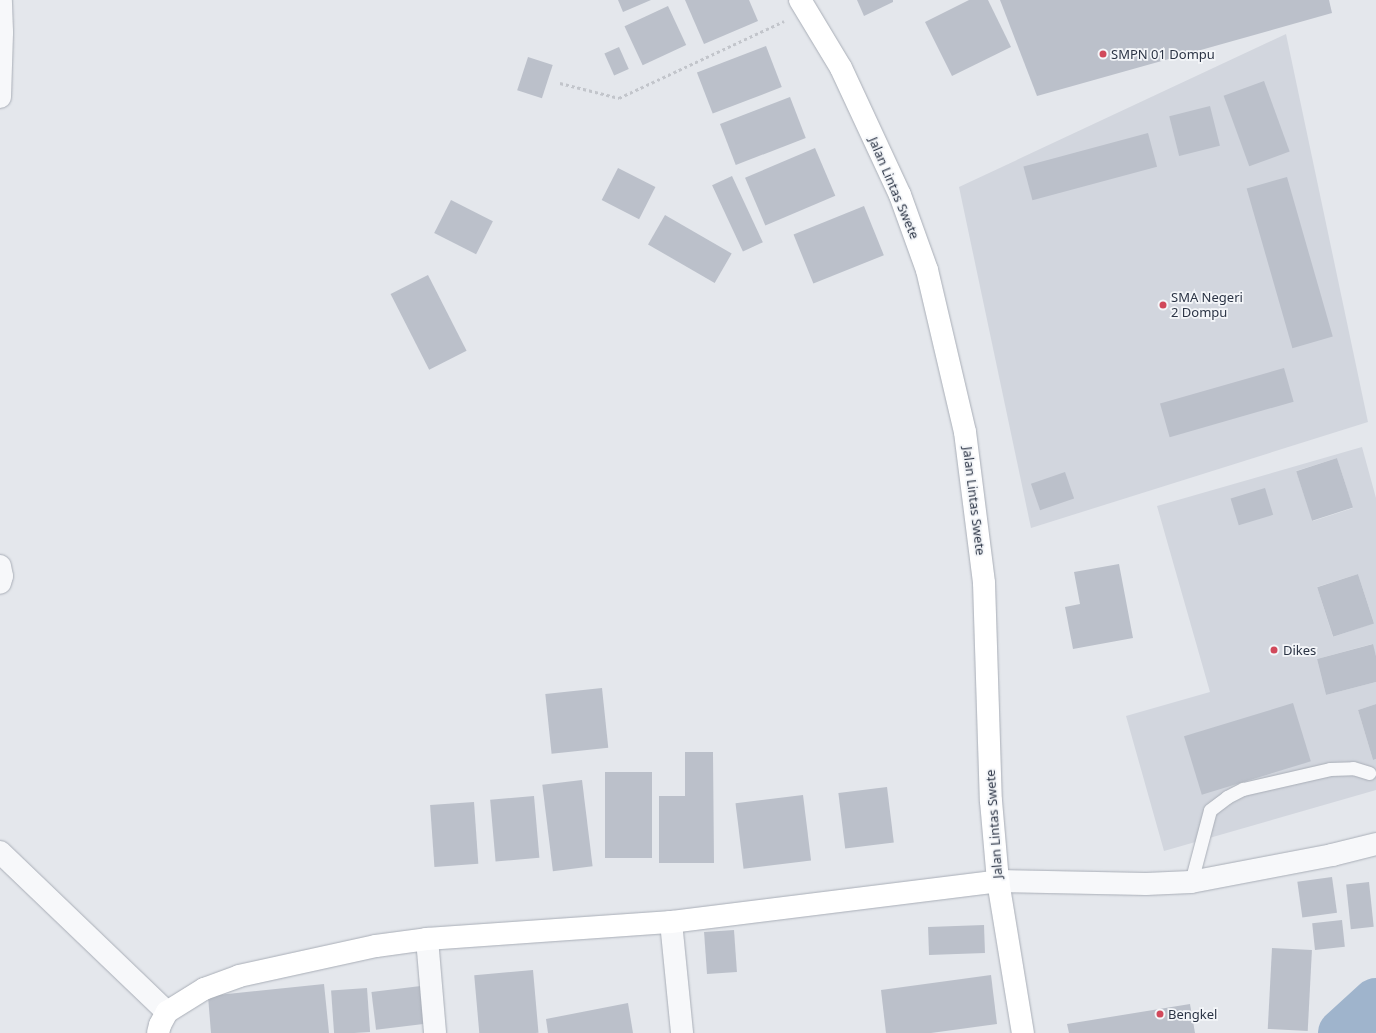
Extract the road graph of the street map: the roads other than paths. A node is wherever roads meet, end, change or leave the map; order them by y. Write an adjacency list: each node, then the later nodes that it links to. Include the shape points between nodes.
1 (1, 0): 3 (street)
2 (803, 5): 9 (main road, Jalan Lintas Swete, via 841,68 900,196 927,270 965,432 984,583 991,801)
3 (0, 97)
4 (0, 566): 5 (street)
5 (0, 583)
6 (1369, 773): 10 (lane, via 1353,768 1330,769 1243,789 1227,798 1210,810)
7 (1376, 844): 10 (street)
8 (0, 852): 13 (street)
9 (998, 880): 10 (street, via 1146,884); 11 (main road); 17 (main road, Jalan Lintas Swete)
10 (1191, 882)
11 (671, 922): 12 (main road); 16 (street)
12 (427, 939): 13 (main road, via 376,946 239,976 204,989); 15 (street)
13 (167, 1012): 14 (main road)
14 (158, 1033)
15 (435, 1033)
16 (682, 1033)
17 (1023, 1033)

